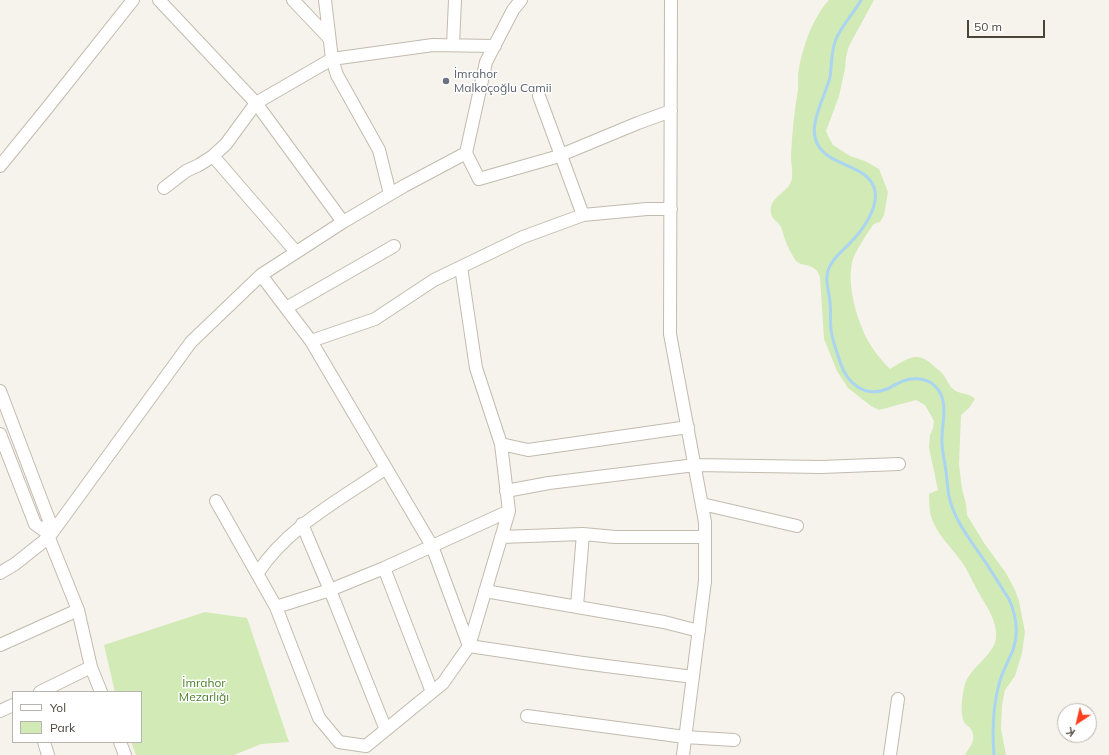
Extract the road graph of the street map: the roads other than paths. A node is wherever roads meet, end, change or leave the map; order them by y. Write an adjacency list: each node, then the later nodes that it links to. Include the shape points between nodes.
1 (132, 0): 18 (street)
2 (160, 0): 13 (street)
3 (293, 0): 8 (street)
4 (325, 0): 8 (street)
5 (455, 0): 9 (street)
6 (521, 0): 10 (street)
7 (671, 0): 14 (street)
8 (329, 38): 11 (street)
9 (453, 45): 10 (street); 11 (street, via 433,45)
10 (494, 46): 15 (street, via 486,62)
11 (332, 59): 13 (street); 20 (street, via 337,75 379,150)
12 (539, 96): 16 (street)
13 (256, 103): 17 (street, via 226,144); 23 (street)
14 (671, 111): 16 (street); 21 (street)
15 (466, 153): 16 (street, via 479,179); 20 (street)
16 (561, 155): 22 (street)
17 (212, 156): 19 (street); 25 (street)
18 (0, 166)
19 (164, 188)
20 (390, 194): 23 (street)
21 (671, 209): 22 (street, via 647,208); 31 (street, via 670,334)
22 (583, 215): 26 (street, via 523,237)
23 (343, 222): 25 (street)
24 (394, 246): 28 (street)
25 (296, 252): 27 (street)
26 (461, 267): 29 (street, via 434,280 375,319); 33 (street, via 476,368)
27 (262, 275): 28 (street); 44 (street, via 191,342)
28 (286, 308): 29 (street)
29 (311, 341): 36 (street)
30 (0, 391): 44 (street, via 50,520)
31 (688, 427): 33 (street, via 528,450); 35 (street)
32 (0, 434): 44 (street, via 35,524)
33 (501, 444): 37 (street)
34 (899, 464): 35 (street, via 821,467)
35 (695, 465): 37 (street, via 549,483); 39 (street)
36 (386, 468): 41 (street); 47 (street)
37 (506, 491): 40 (street)
38 (216, 501): 50 (street)
39 (702, 504): 42 (street); 46 (street, via 706,522)
40 (509, 511): 45 (street); 47 (street)
41 (302, 524): 50 (street, via 266,560); 51 (street)
42 (797, 526)
43 (583, 534): 45 (street); 46 (street, via 615,537); 53 (street)
44 (48, 535): 49 (street, via 15,564); 55 (street)
45 (501, 537): 52 (street)
46 (705, 537): 56 (street, via 705,581)
47 (432, 546): 48 (street); 58 (street)
48 (384, 568): 51 (street); 63 (street)
49 (0, 573)
50 (257, 574): 54 (street)
51 (330, 590): 54 (street); 68 (street)
52 (485, 591): 53 (street); 58 (street)
53 (576, 606): 56 (street)
54 (276, 608): 72 (street, via 319,718 339,742)
55 (78, 610): 57 (street); 59 (street)
56 (699, 631): 60 (street)
57 (0, 645)
58 (468, 646): 60 (street); 63 (street, via 443,683)
59 (91, 667): 61 (street); 62 (street)
60 (693, 677): 69 (street)
61 (42, 691)
62 (101, 691)
63 (432, 692): 68 (street)
64 (898, 699): 75 (street)
65 (12, 705): 66 (street)
66 (0, 711)
67 (527, 716): 69 (street)
68 (386, 730): 72 (street)
69 (685, 737): 70 (street); 74 (street)
70 (734, 740)
71 (120, 743): 73 (street)
72 (370, 750)
73 (125, 755)
74 (683, 755)
75 (890, 755)

